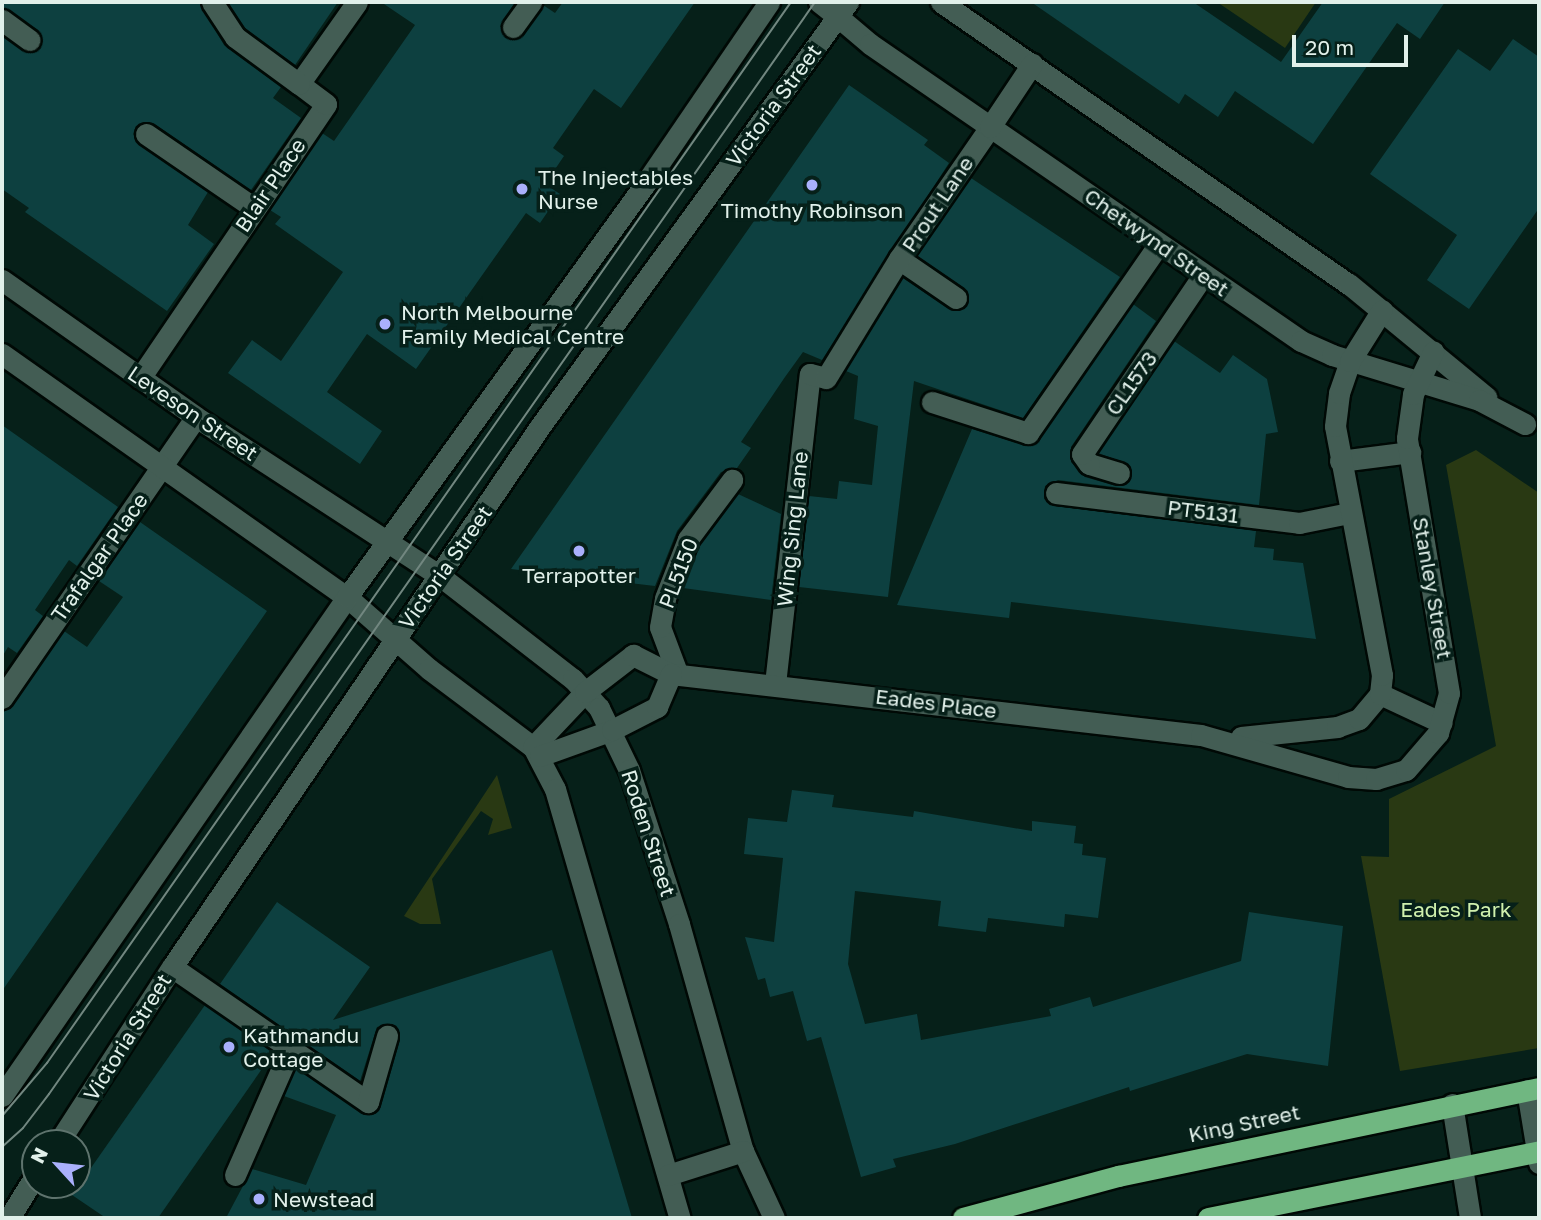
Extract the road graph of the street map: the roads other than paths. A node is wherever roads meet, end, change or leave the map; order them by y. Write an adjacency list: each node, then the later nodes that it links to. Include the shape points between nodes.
1 (212, 2): 12 (street, via 235,37)
2 (357, 2): 12 (street)
3 (531, 2): 9 (street)
4 (769, 2): 37 (street, via 645,184)
5 (819, 2): 7 (street, Chetwynd Street)
6 (941, 2): 11 (street, Chetwynd Street)
7 (843, 9): 13 (street, Chetwynd Street); 38 (street, Victoria Street, via 541,425)
8 (2, 20): 10 (street)
9 (513, 27)
10 (30, 40)
11 (1032, 64): 13 (street, Prout Lane); 21 (street, Chetwynd Street)
12 (299, 84): 15 (street, Blair Place, via 326,104)
13 (990, 127): 16 (street, Chetwynd Street); 17 (street, Prout Lane)
14 (146, 134): 15 (street)
15 (254, 208): 25 (street, Blair Place)
16 (1159, 244): 18 (street, Chetwynd Street); 27 (street, via 1028,433)
17 (899, 259): 20 (street, Prout Lane); 42 (street, Wing Sing Lane, via 826,378 810,374)
18 (1203, 275): 24 (street, Chetwynd Street, via 1301,341); 33 (street, CL1573, via 1082,453 1089,464)
19 (2, 280): 25 (street, Leveson Street)
20 (956, 298)
21 (1382, 310): 22 (street, Chetwynd Street); 24 (street)
22 (1433, 352): 26 (street, Stanley Street); 29 (street, Chetwynd Street)
23 (2, 354): 32 (street)
24 (1350, 361): 26 (street, Chetwynd Street); 31 (street, via 1336,410)
25 (140, 378): 28 (street, Leveson Street)
26 (1418, 380): 29 (street, Chetwynd Street, via 1479,400); 30 (street, Stanley Street, via 1407,421)
27 (932, 402)
28 (195, 417): 32 (street, Trafalgar Place); 37 (street, Leveson Street)
29 (1532, 429)
30 (1410, 452): 31 (street); 46 (street, Stanley Street, via 1448,676)
31 (1339, 461): 36 (street)
32 (162, 466): 39 (street); 43 (street, Trafalgar Place)
33 (1119, 473)
34 (732, 480): 41 (street, PL5150, via 688,538 665,598 660,627)
35 (1056, 493): 36 (street, PT5131, via 1299,523)
36 (1349, 513): 45 (street, via 1382,675)
37 (387, 541): 38 (street, Roden Street); 39 (street)
38 (440, 576): 40 (street, Victoria Street); 44 (street, Roden Street)
39 (347, 597): 40 (street); 54 (street)
40 (395, 639): 49 (street); 50 (street, Victoria Street)
41 (674, 675): 42 (street, Eades Place); 44 (street, Eades Place, via 633,655); 47 (street, via 657,707)
42 (775, 684): 48 (street, Eades Place)
43 (5, 685)
44 (585, 692): 47 (street, Roden Street); 49 (street, Eades Place)
45 (1380, 694): 46 (street); 48 (street, Eades Place, via 1359,719 1337,727 1266,737)
46 (1442, 723): 48 (street, Eades Place, via 1416,764 1376,779 1340,775)
47 (612, 730): 49 (street); 57 (street, Roden Street, via 679,924)
48 (1200, 735)
49 (536, 751): 61 (street, via 555,789)
50 (172, 967): 52 (street); 56 (street, Victoria Street)
51 (387, 1036): 52 (street, via 368,1102)
52 (290, 1050): 60 (street)
53 (1533, 1089): 55 (highway, King Street); 58 (street)
54 (2, 1096)
55 (1452, 1104): 59 (street); 66 (highway, King Street, via 1118,1177)
56 (67, 1129)
57 (743, 1151): 61 (street); 65 (street, Roden Street)
58 (1539, 1155): 59 (highway)
59 (1462, 1166): 67 (highway); 68 (street)
60 (235, 1175)
61 (668, 1175): 64 (street)
62 (21, 1196): 63 (street)
63 (11, 1211)
64 (680, 1218)
65 (775, 1218)
66 (963, 1218)
67 (1208, 1218)
68 (1470, 1218)

